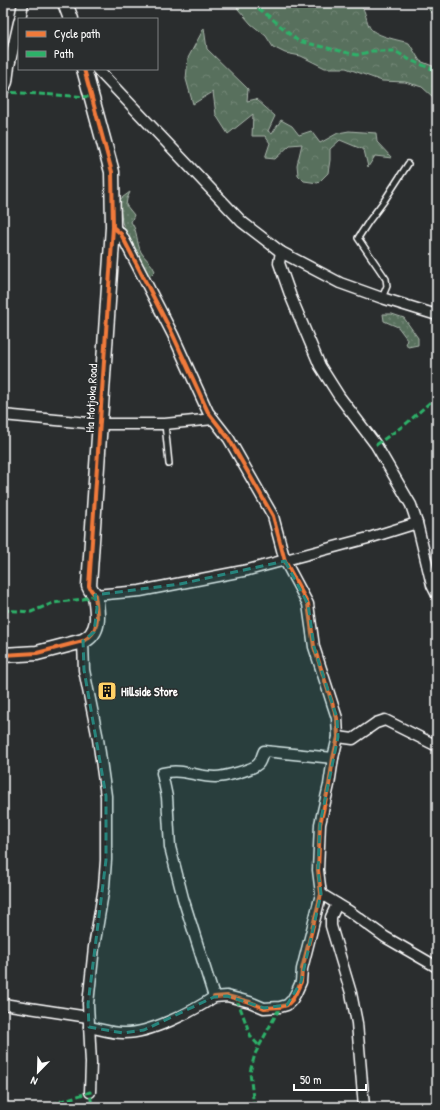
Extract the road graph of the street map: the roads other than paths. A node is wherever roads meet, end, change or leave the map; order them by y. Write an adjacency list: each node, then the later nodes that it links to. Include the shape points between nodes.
1 (23, 3): 3 (street)
2 (65, 3): 4 (street)
3 (19, 18)
4 (71, 18)
5 (18, 25): 8 (street)
6 (84, 70): 10 (street, Ha Motjoka Road, via 112,172)
7 (98, 70): 11 (street, via 242,222)
8 (3, 91)
9 (408, 164): 12 (lane, via 358,238 386,279 387,286)
10 (113, 227): 15 (street, via 121,234); 16 (street, Ha Motjoka Road)
11 (281, 252): 12 (street, via 335,280); 19 (street, via 279,263 320,366 376,445 411,506)
12 (382, 298): 13 (street)
13 (437, 315)
14 (3, 415): 16 (street)
15 (213, 419): 17 (street); 20 (street, via 229,439 272,516)
16 (99, 424): 17 (street); 21 (street, Ha Motjoka Road, via 89,586)
17 (164, 424): 18 (lane)
18 (169, 464)
19 (417, 524): 20 (street); 22 (street, via 432,585)
20 (285, 561): 21 (street, via 140,591); 25 (street, via 308,604 314,647 337,718)
21 (95, 595): 23 (street, Ha Motjoka Road, via 97,616 94,632)
22 (437, 595)
23 (83, 641): 24 (street, via 37,653); 33 (street, via 84,670 106,796 104,887 94,947 88,1004)
24 (3, 655)
25 (338, 737): 26 (street, via 352,739 385,720); 27 (street)
26 (437, 746)
27 (333, 758): 28 (street, via 320,824 318,870); 31 (street, via 264,751 259,763 247,770 215,777 186,771 162,773 167,796 170,847)
28 (321, 894): 29 (street); 31 (street, via 301,982 287,1005 264,1008 227,996)
29 (337, 904): 30 (street, via 385,937); 35 (street, via 331,917 331,926 357,1023)
30 (437, 967)
31 (214, 997): 33 (street, via 192,1010 144,1030 123,1033)
32 (3, 1004): 33 (street)
33 (89, 1022): 34 (street)
34 (90, 1092)
35 (364, 1107)

